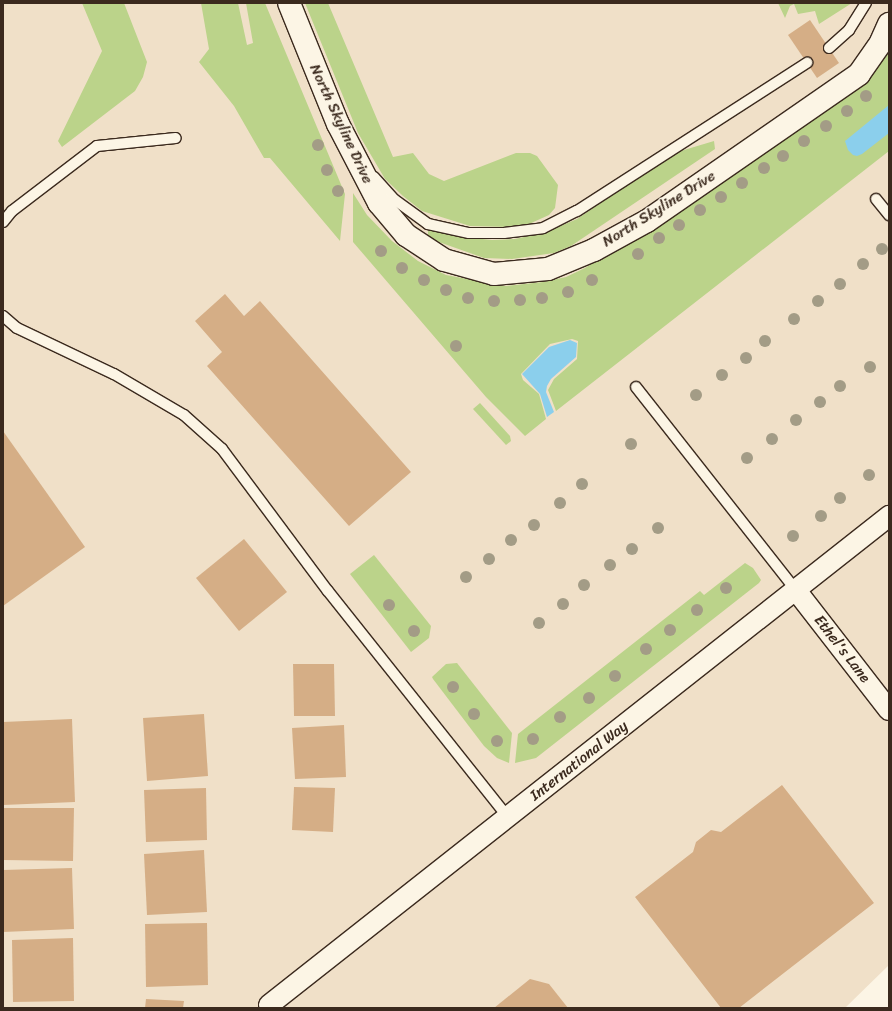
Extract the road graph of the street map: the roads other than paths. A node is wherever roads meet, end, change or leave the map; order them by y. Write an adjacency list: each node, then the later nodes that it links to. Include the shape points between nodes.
1 (289, 3): 6 (main road, North Skyline Drive)
2 (866, 3): 4 (lane, via 849,30)
3 (889, 24): 6 (main road, North Skyline Drive, via 882,42 859,74 784,128 647,221 594,250 548,269 494,274 444,260 406,236 379,203)
4 (829, 48)
5 (807, 63): 6 (lane, via 576,211 543,228 504,233 469,233 428,224 395,200 370,172)
6 (338, 124)
7 (176, 138): 10 (lane, via 97,146 12,211)
8 (876, 199): 9 (lane)
9 (889, 215)
10 (3, 222)
11 (3, 316): 16 (lane, via 24,332 114,374 184,415 222,449 328,591)
12 (636, 387): 14 (lane)
13 (889, 516): 14 (street, International Way)
14 (795, 589): 15 (street, Ethel's Lane); 16 (street, International Way)
15 (889, 710)
16 (508, 817): 17 (street, International Way)
17 (268, 1006)

